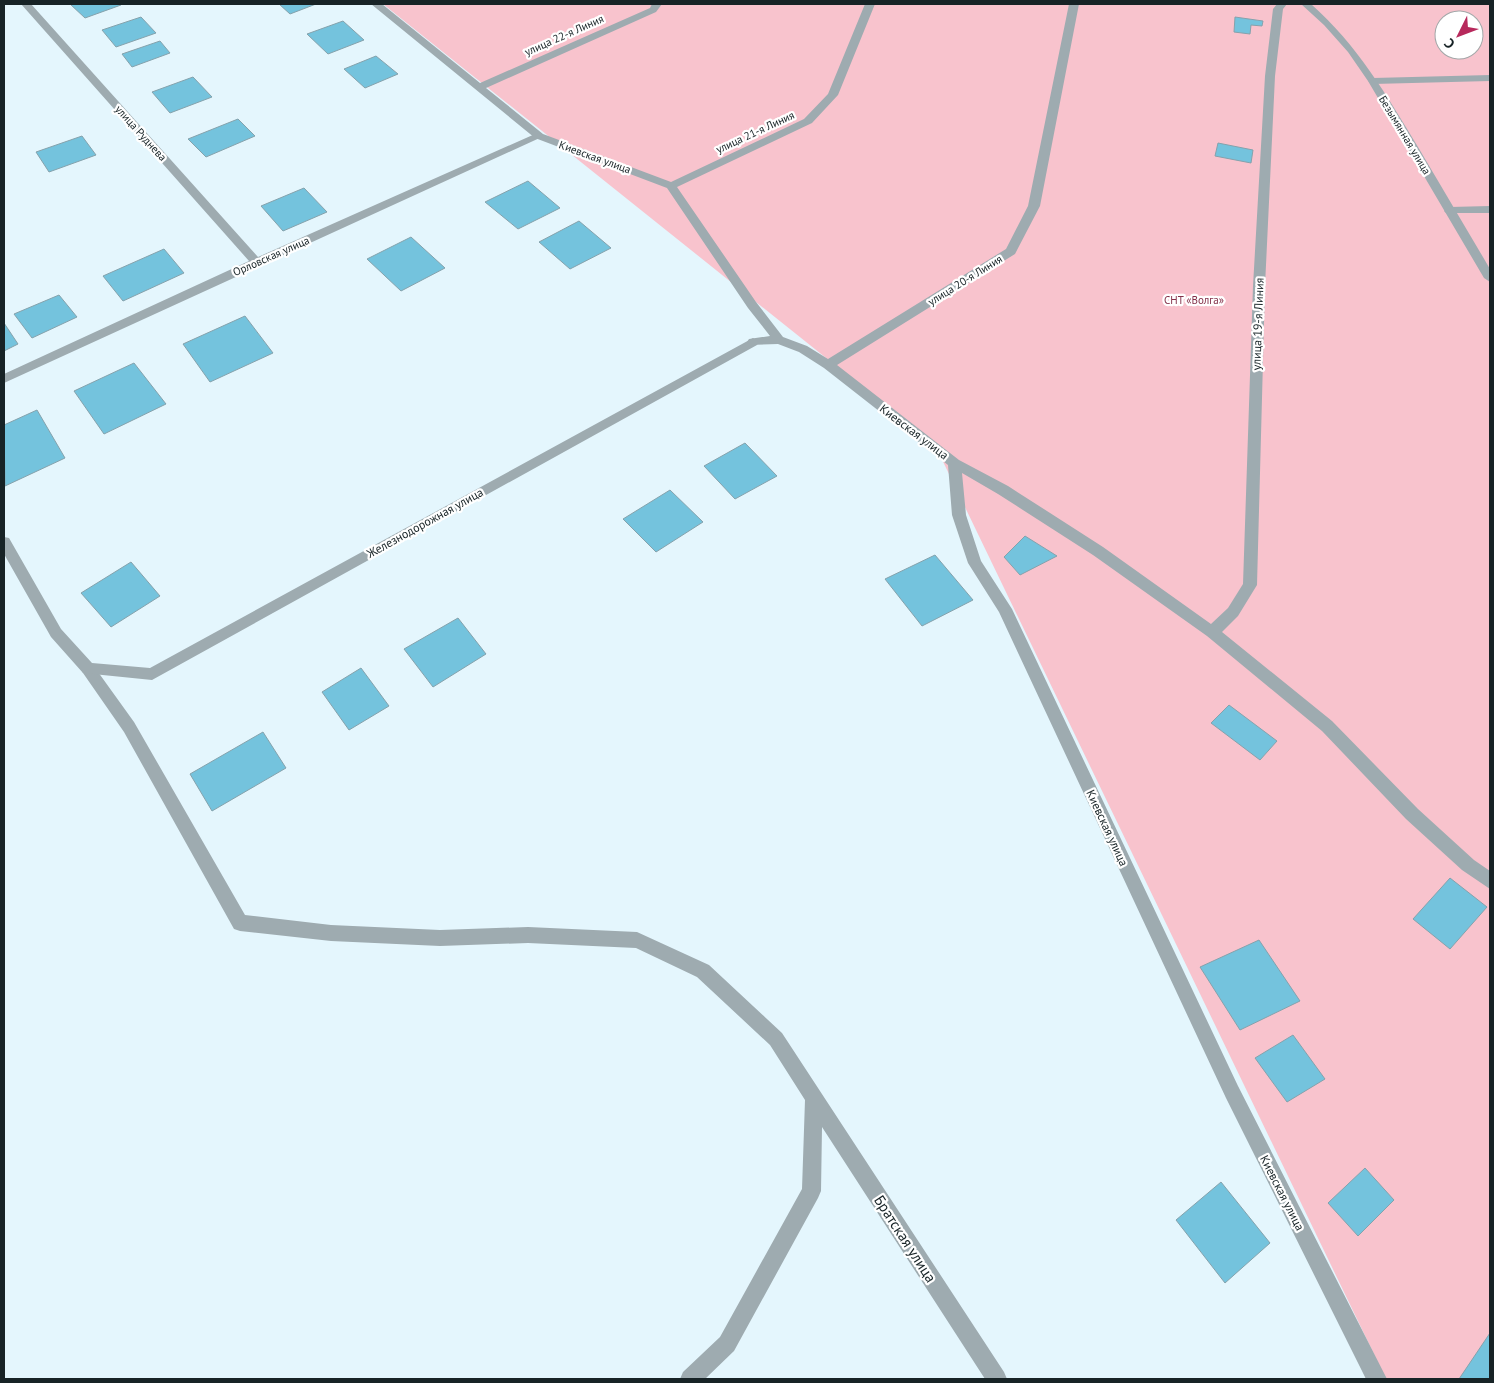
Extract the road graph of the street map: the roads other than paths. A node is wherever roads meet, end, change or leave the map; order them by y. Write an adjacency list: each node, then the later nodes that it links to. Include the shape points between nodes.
1 (26, 4): 15 (street, улица Руднева)
2 (376, 4): 10 (street, Киевская улица)
3 (657, 4): 10 (street, улица 22-я Линия, via 653,10)
4 (870, 4): 12 (street, улица 21-я Линия, via 834,95 808,121)
5 (1074, 4): 19 (street, улица 20-я Линия, via 1034,206 1011,251)
6 (1282, 4): 23 (street, улица 19-я Линия, via 1278,9 1270,76 1259,286 1250,585 1233,612)
7 (1306, 4): 9 (street, Безымянная улица, via 1327,23)
8 (1490, 78): 9 (street)
9 (1373, 81): 14 (street, Безымянная улица)
10 (479, 87): 11 (street, Киевская улица)
11 (539, 136): 12 (street, Киевская улица); 15 (street, Орловская улица)
12 (671, 186): 17 (street)
13 (1490, 210): 14 (street)
14 (1450, 211): 16 (street, Безымянная улица)
15 (256, 262): 20 (street, Орловская улица)
16 (1490, 278)
17 (779, 340): 18 (street, Киевская улица); 19 (street, Киевская улица, via 803,349)
18 (753, 342): 24 (street, Железнодорожная улица, via 152,674)
19 (828, 365): 21 (street, Киевская улица)
20 (4, 379)
21 (954, 463): 23 (street, via 1003,490 1098,551); 29 (street, Киевская улица, via 959,515 975,563 1004,609 1232,1092)
22 (4, 542): 24 (street, via 56,633)
23 (1212, 632): 25 (street, via 1327,726 1412,814)
24 (88, 669): 26 (street, Братская улица, via 129,728 240,923 331,933 440,938 528,935 637,940 703,971 776,1039)
25 (1490, 881)
26 (814, 1098): 27 (street, via 812,1190 727,1344); 28 (street, Братская улица)
27 (690, 1379)
28 (997, 1379)
29 (1377, 1379)

